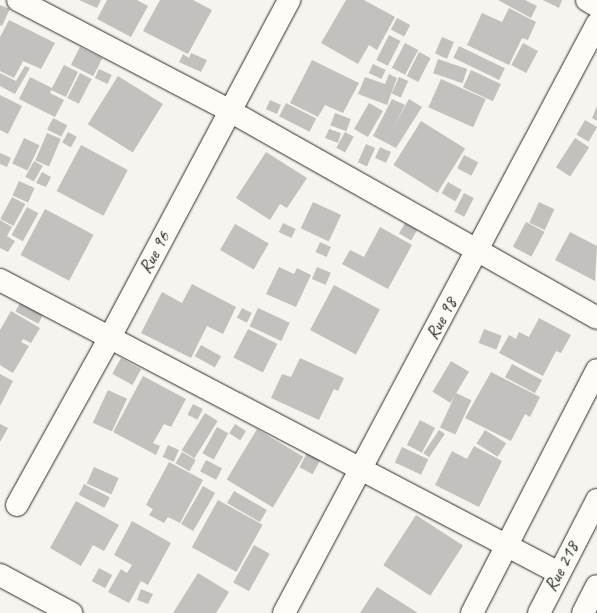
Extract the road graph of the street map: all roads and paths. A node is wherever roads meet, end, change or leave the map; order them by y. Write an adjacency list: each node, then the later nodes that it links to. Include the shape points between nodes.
1 (18, 0): 6 (main road)
2 (289, 0): 6 (main road, Rue 96)
3 (587, 0): 4 (main road)
4 (597, 6)
5 (597, 24): 7 (main road, Rue 98)
6 (230, 111): 7 (main road); 10 (main road, Rue 96)
7 (478, 251): 9 (main road); 12 (main road, Rue 98)
8 (0, 280): 10 (main road)
9 (597, 318)
10 (110, 337): 12 (main road); 14 (main road, Rue 96)
11 (597, 370): 15 (main road)
12 (361, 468): 15 (main road); 20 (main road, Rue 98)
13 (597, 500): 16 (main road, Rue 218)
14 (18, 505)
15 (508, 546): 16 (main road); 21 (main road)
16 (560, 572): 22 (main road, Rue 218)
17 (0, 575): 19 (main road)
18 (597, 586): 23 (main road, Rue 218)
19 (71, 613)
20 (284, 613)
21 (472, 613)
22 (539, 613)
23 (583, 613)

